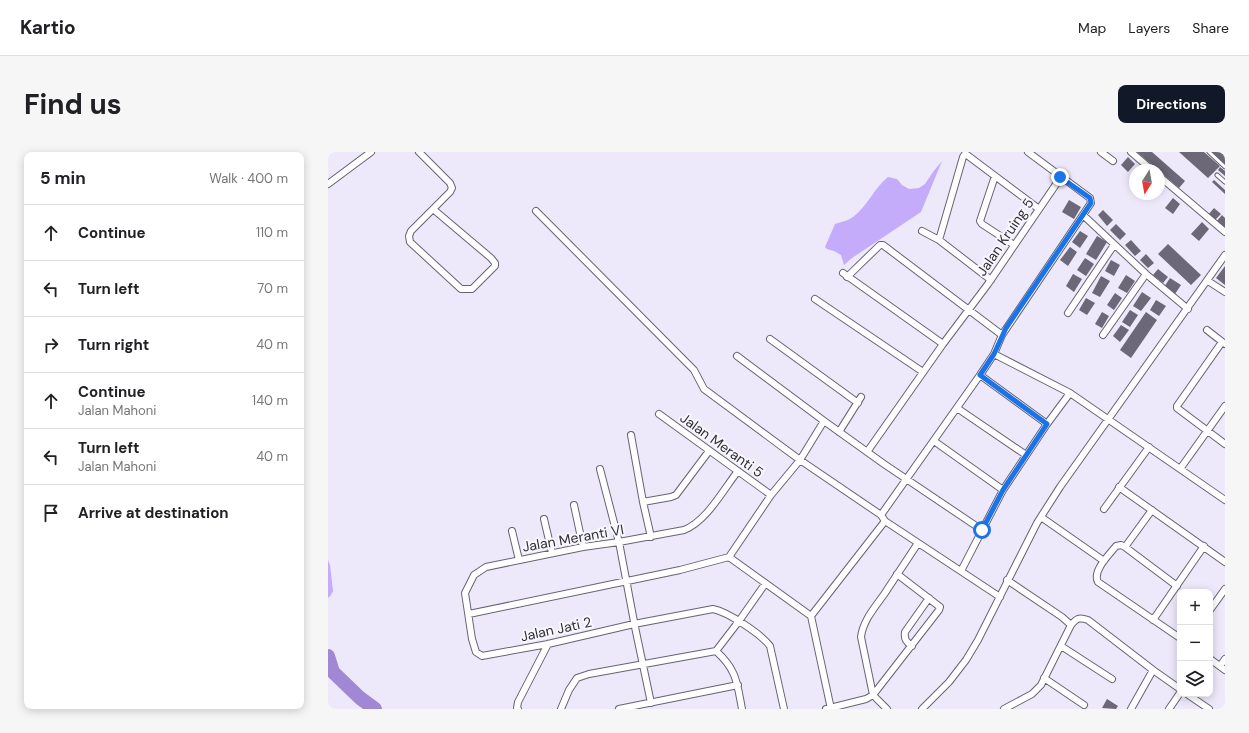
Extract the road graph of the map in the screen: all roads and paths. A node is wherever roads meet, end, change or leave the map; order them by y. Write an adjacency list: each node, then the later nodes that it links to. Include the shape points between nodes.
1 (371, 152): 17 (street)
2 (419, 152): 18 (street, via 452,188)
3 (1028, 152): 8 (street)
4 (1041, 152): 8 (street)
5 (1100, 152): 9 (street)
6 (1131, 152): 10 (street)
7 (1209, 152): 11 (lane)
8 (1037, 158): 14 (street)
9 (1113, 161)
10 (1145, 164)
11 (1225, 167)
12 (1216, 175): 16 (lane)
13 (995, 176): 19 (street); 24 (street, via 965,154); 25 (street, via 980,221)
14 (1060, 177): 19 (street, Jalan Kruing 5); 21 (street, via 1090,198 1091,203)
15 (1165, 181): 23 (street)
16 (1225, 182)
17 (328, 184)
18 (433, 209): 18 (street, via 411,231 410,242 461,289 472,289 495,263)
19 (1039, 209): 25 (street, Jalan Kruing 5)
20 (536, 211): 62 (street, via 694,370 704,388)
21 (1083, 215): 26 (street); 37 (street)
22 (922, 231): 24 (street)
23 (1225, 232)
24 (939, 240): 29 (street)
25 (1014, 245): 29 (street, Jalan Kruing 5)
26 (1114, 245): 28 (street); 35 (street)
27 (1225, 255): 30 (street)
28 (1146, 274): 33 (street); 38 (street)
29 (991, 280): 34 (street, Jalan Kruing 5)
30 (1208, 281): 31 (street); 33 (street)
31 (1225, 292)
32 (815, 299): 44 (street)
33 (1188, 309): 50 (street)
34 (969, 311): 37 (street); 41 (street, Jalan Kruing 5); 41 (street, via 883,245 845,275)
35 (1068, 313)
36 (1207, 330): 40 (street)
37 (1002, 335): 42 (street)
38 (1103, 335)
39 (770, 339): 54 (street, via 860,400)
40 (1224, 343): 53 (street, via 1177,404 1177,408)
41 (943, 344): 44 (street, Jalan Kruing 5)
42 (994, 354): 45 (street); 46 (street)
43 (737, 356): 51 (street)
44 (923, 372): 60 (street, Jalan Kruing 5)
45 (980, 375): 48 (street); 52 (street)
46 (1070, 393): 50 (street); 52 (street)
47 (1225, 406): 53 (street)
48 (957, 408): 56 (street); 61 (street)
49 (659, 414): 59 (street, Jalan Meranti 5)
50 (1109, 419): 58 (street); 76 (street)
51 (824, 421): 54 (street); 62 (street)
52 (1047, 424): 61 (street)
53 (1207, 430): 57 (street); 64 (street)
54 (839, 432): 60 (street)
55 (631, 434): 71 (street)
56 (934, 441): 66 (street); 68 (street)
57 (1225, 444)
58 (1150, 447): 64 (street); 67 (street)
59 (709, 451): 65 (street, Jalan Meranti 5); 71 (street, via 676,495)
60 (867, 452): 66 (street)
61 (1026, 456): 68 (street)
62 (800, 460): 69 (street); 75 (street)
63 (600, 469): 82 (street)
64 (1180, 469): 70 (street)
65 (738, 471): 69 (street, Jalan Meranti 5); 81 (street, Jalan Meranti VI, via 704,517 692,527)
66 (906, 478): 75 (street); 79 (street)
67 (1119, 487): 73 (street); 74 (street)
68 (1003, 490): 79 (street)
69 (772, 495): 88 (street)
70 (1225, 500)
71 (643, 502): 81 (street)
72 (574, 505): 85 (street)
73 (1104, 509)
74 (1152, 510): 84 (street); 86 (street)
75 (881, 515): 78 (street)
76 (1041, 517): 90 (street); 94 (street)
77 (544, 519): 87 (street)
78 (885, 521): 83 (street); 103 (street)
79 (982, 530): 92 (street)
80 (512, 531): 89 (street)
81 (651, 537): 82 (street, Jalan Meranti VI)
82 (619, 542): 85 (street, Jalan Meranti VI); 95 (street)
83 (918, 543): 92 (street); 93 (street)
84 (1204, 546): 91 (street); 97 (street)
85 (583, 547): 87 (street, Jalan Meranti VI)
86 (1125, 547): 90 (street, via 1116,546); 97 (street)
87 (552, 553): 89 (street, Jalan Meranti VI)
88 (729, 557): 95 (street); 96 (street)
89 (519, 560): 102 (street, Jalan Meranti VI, via 486,567 474,575 465,592)
90 (1104, 561): 104 (street, via 1096,573 1096,580)
91 (1225, 562)
92 (961, 571): 99 (street)
93 (897, 574): 100 (street); 123 (street, via 862,631)
94 (1007, 580): 99 (street); 107 (street)
95 (626, 581): 102 (street); 106 (street)
96 (764, 584): 103 (street); 105 (street)
97 (1177, 586): 104 (street)
98 (1225, 589): 101 (street)
99 (1000, 597): 135 (street, via 959,672)
100 (929, 598): 110 (street, via 905,632 906,641); 110 (street, via 940,607 939,610)
101 (1213, 606)
102 (469, 614): 113 (street, Jalan Meranti VI, via 476,652)
103 (811, 616): 129 (street)
104 (1154, 620): 108 (street)
105 (739, 622): 106 (street, Jalan Jati 2, via 713,609); 112 (street); 133 (street, Jalan Jati 2, via 770,646)
106 (634, 624): 109 (street, Jalan Jati 2); 116 (street)
107 (1071, 625): 111 (street); 118 (street, via 1076,619 1088,620)
108 (1177, 636)
109 (548, 644): 113 (street, Jalan Jati 2); 128 (street)
110 (912, 646): 123 (street)
111 (1061, 646): 119 (street); 120 (street)
112 (716, 651): 116 (street); 121 (street, via 726,660)
113 (482, 656)
114 (1225, 659): 117 (street)
115 (1213, 661): 117 (street)
116 (643, 664): 126 (street); 130 (street, via 577,678)
117 (1222, 668)
118 (1153, 670): 122 (street); 137 (street)
119 (1044, 678): 127 (street); 136 (street, via 1037,691)
120 (1112, 679)
121 (738, 685): 126 (street); 132 (street)
122 (1177, 687)
123 (873, 695): 129 (street); 134 (street)
124 (1177, 697): 138 (street)
125 (1191, 697): 139 (street)
126 (651, 703): 131 (street)
127 (1084, 704)
128 (518, 706)
129 (830, 708)
130 (561, 709)
131 (619, 709)
132 (742, 709)
133 (784, 709)
134 (887, 709)
135 (922, 709)
136 (1004, 709)
137 (1131, 709)
138 (1169, 709)
139 (1209, 709)

